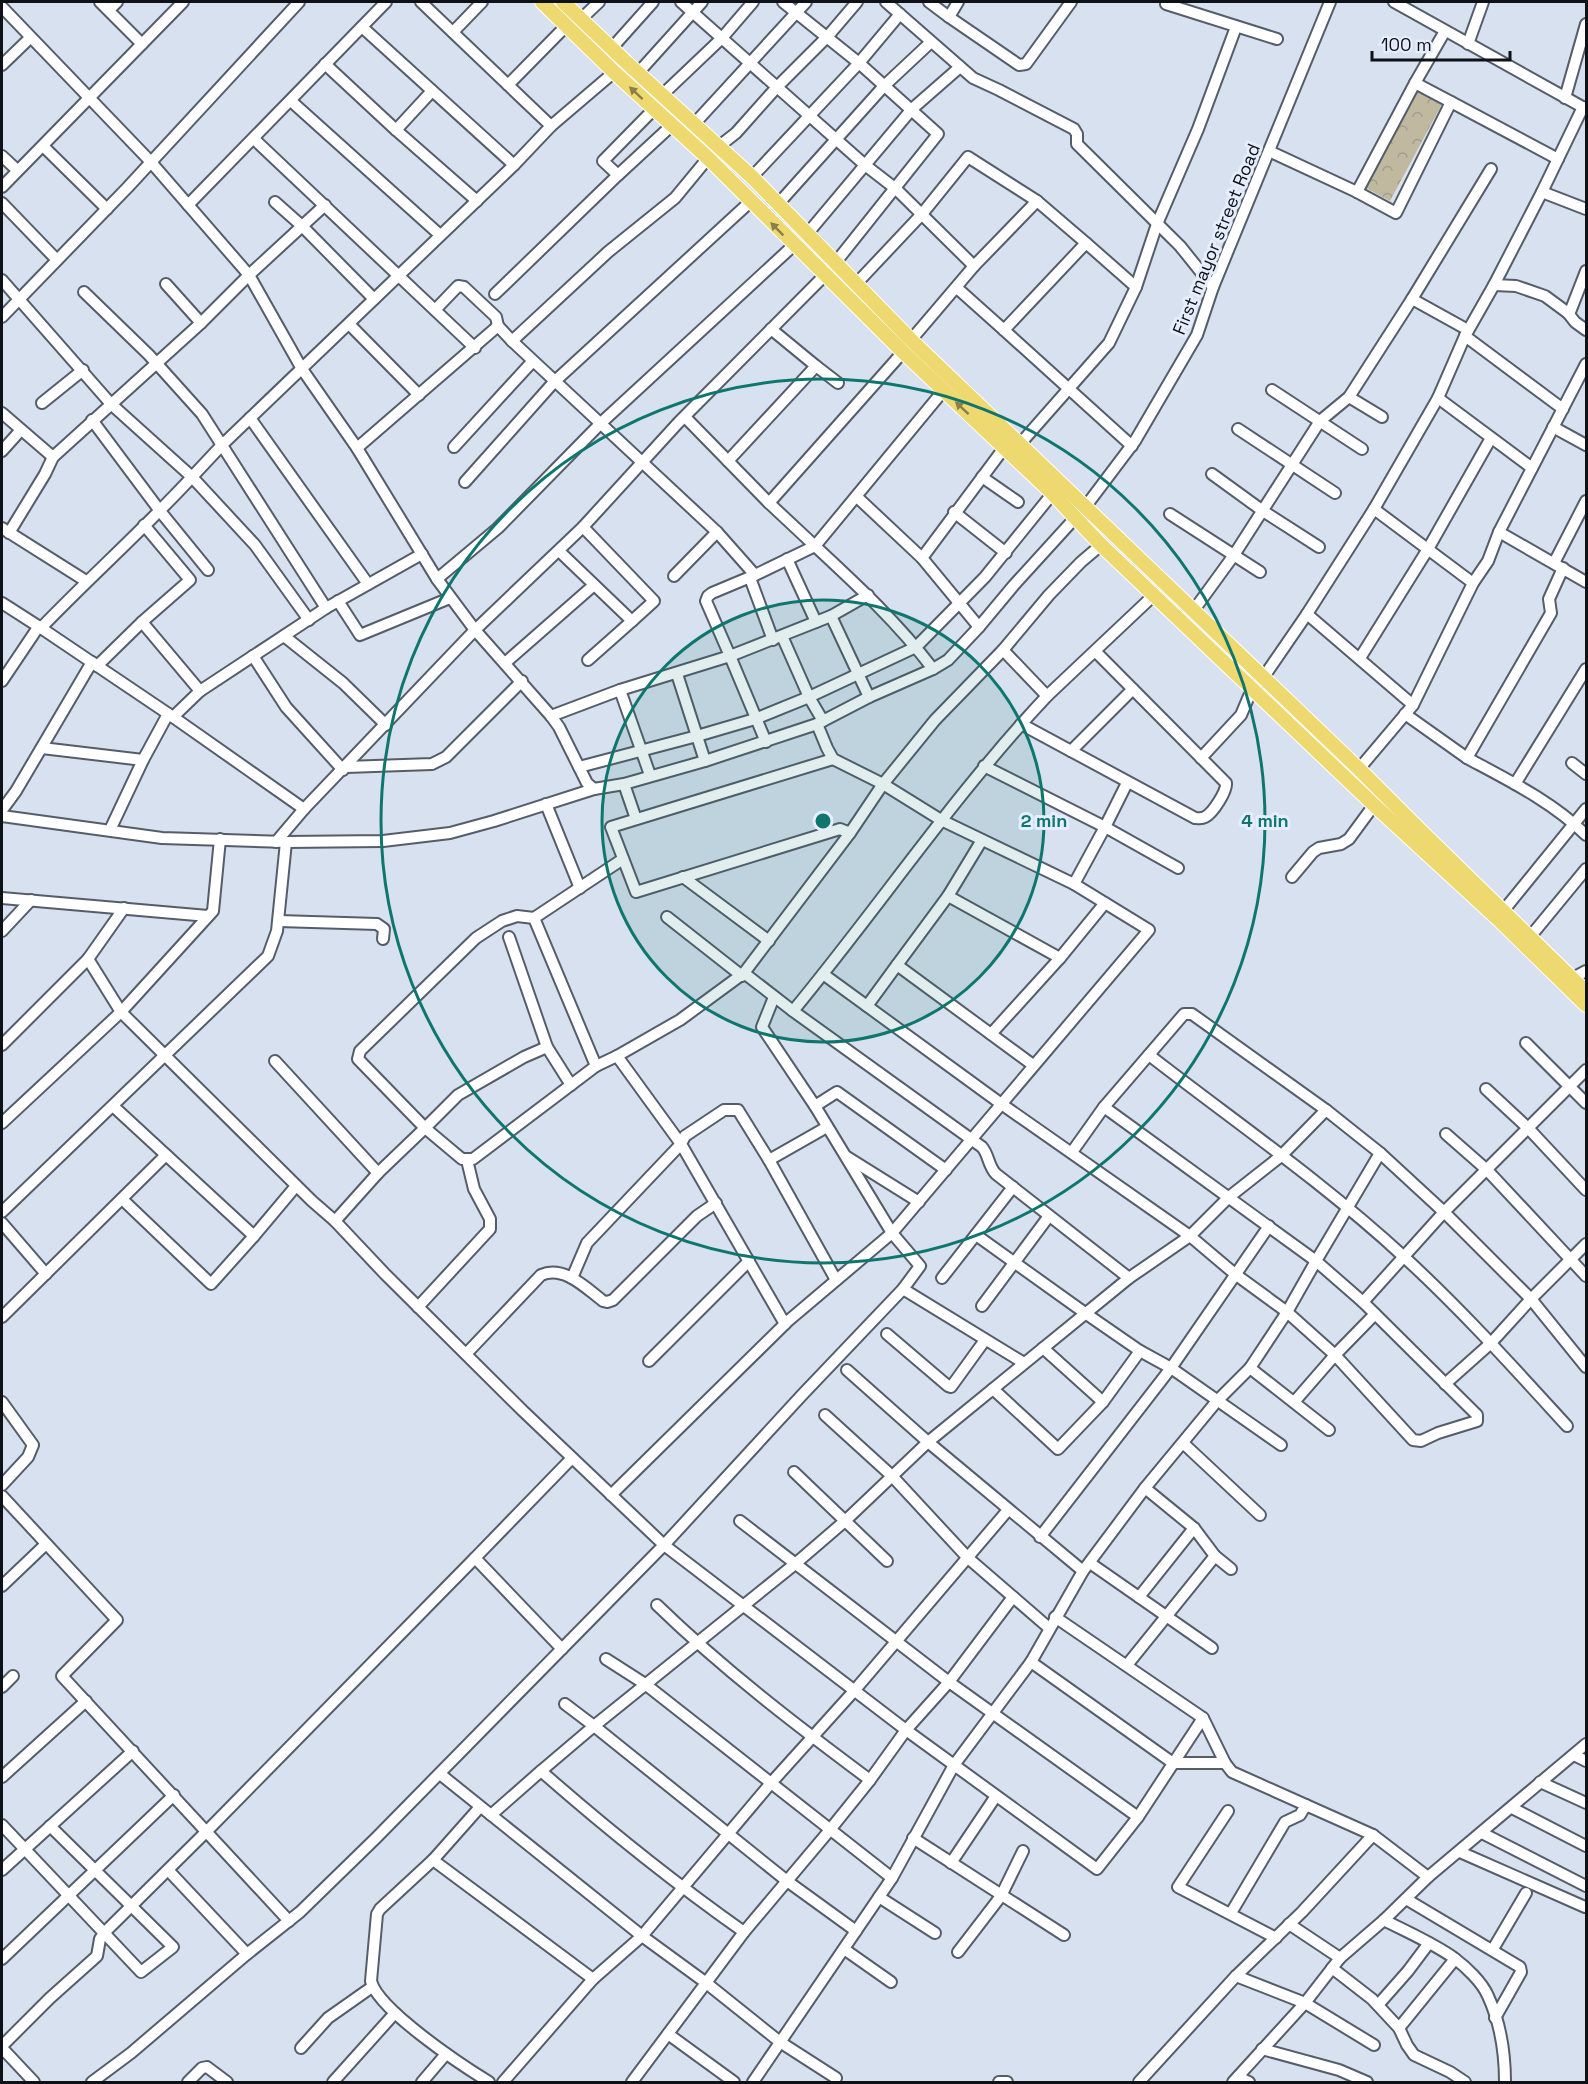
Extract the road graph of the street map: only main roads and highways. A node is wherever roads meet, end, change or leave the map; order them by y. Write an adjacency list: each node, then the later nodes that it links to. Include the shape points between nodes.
1 (542, 2): 3 (main road, one-way to 1, via 1004,448 943,391 708,158)
2 (563, 2): 3 (main road, via 779,203 911,340 1020,444)
3 (1057, 488): 4 (main road, via 1086,506); 5 (main road, via 1075,518 1101,545)
4 (1587, 992)
5 (1587, 1005)

